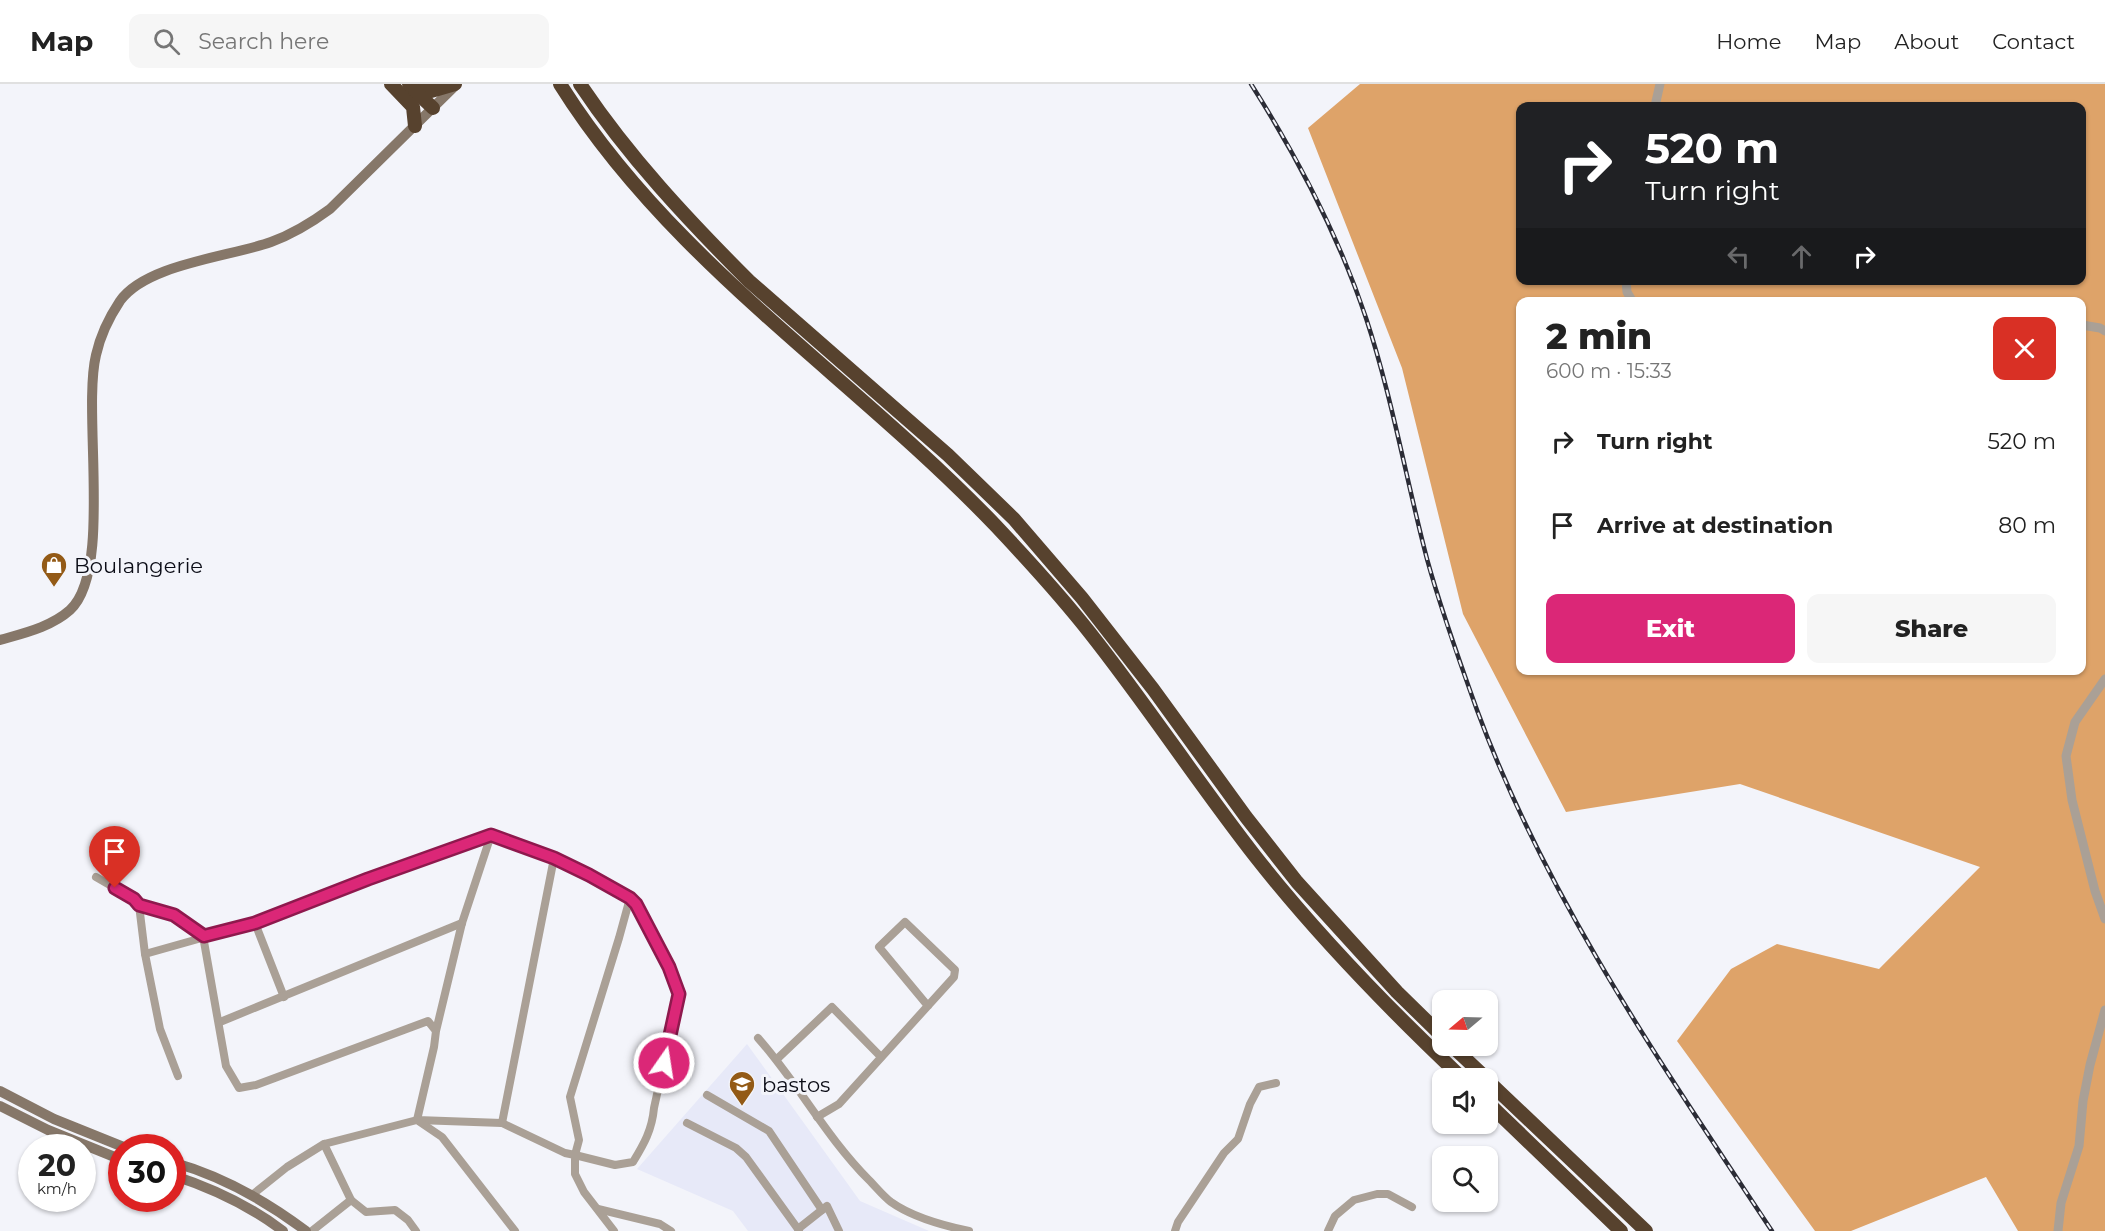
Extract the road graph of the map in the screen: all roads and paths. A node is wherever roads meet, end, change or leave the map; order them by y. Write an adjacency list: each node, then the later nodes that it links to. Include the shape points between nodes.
1 (391, 84): 8 (highway)
2 (456, 84): 6 (highway, via 431,91); 8 (main road)
3 (560, 84): 33 (highway, via 614,159 670,224 996,526 1090,633 1300,911)
4 (580, 84): 27 (highway, via 678,208 749,280 948,455 1014,519 1153,689 1297,882)
5 (1660, 84): 7 (street)
6 (412, 87): 8 (highway)
7 (1656, 102)
8 (424, 117): 11 (main road, via 311,223 269,243 155,274 133,287 121,300 96,355 92,390 94,522 90,565 82,593 73,608 58,620)
9 (2086, 326): 10 (street)
10 (2105, 331)
11 (0, 640)
12 (2105, 679): 18 (street, via 2075,723 2066,756 2072,800)
13 (491, 835): 14 (street); 19 (street); 20 (street)
14 (554, 858): 16 (street); 44 (street)
15 (96, 877): 17 (street)
16 (630, 898): 49 (street, via 570,1097 579,1140); 49 (street, via 669,967 679,994 652,1124 633,1162 615,1165)
17 (139, 905): 21 (street, via 174,915); 22 (street)
18 (2105, 919)
19 (255, 923): 21 (street); 23 (street)
20 (462, 923): 23 (street); 28 (street)
21 (204, 936): 22 (street); 26 (street)
22 (145, 954): 35 (street, via 160,1029)
23 (284, 997): 26 (street)
24 (928, 1006): 24 (street, via 954,977 955,970 905,922 879,947); 31 (street)
25 (2105, 1010): 71 (street, via 2090,1065 2079,1146 2061,1203)
26 (220, 1022): 28 (street, via 226,1066 239,1088 428,1021)
27 (1432, 1026)
28 (436, 1031): 43 (street)
29 (758, 1038): 32 (street)
30 (1462, 1056): 34 (highway)
31 (881, 1057): 32 (street, via 832,1007); 42 (street, via 839,1104)
32 (777, 1059): 42 (street)
33 (1452, 1068)
34 (1475, 1068)
35 (178, 1076)
36 (1276, 1083): 67 (street, via 1259,1087 1238,1139 1224,1153)
37 (1498, 1090): 70 (highway)
38 (0, 1091): 46 (main road)
39 (708, 1095): 56 (street, via 769,1131)
40 (0, 1106): 48 (main road)
41 (1498, 1113): 69 (highway)
42 (817, 1117): 66 (street, via 859,1170 892,1203 937,1224)
43 (417, 1120): 44 (street); 47 (street); 62 (street, via 442,1137)
44 (502, 1123): 49 (street)
45 (687, 1123): 57 (street, via 747,1157)
46 (108, 1141)
47 (324, 1144): 52 (street); 53 (street)
48 (108, 1154)
49 (575, 1155): 55 (street, via 575,1174)
50 (186, 1166): 52 (main road)
51 (186, 1180): 58 (main road, via 237,1202)
52 (252, 1195): 59 (main road)
53 (351, 1200): 60 (street); 61 (street, via 366,1212 395,1210)
54 (1412, 1207): 68 (street, via 1388,1194 1354,1200 1335,1216)
55 (598, 1209): 63 (street); 64 (street, via 660,1224)
56 (822, 1210): 57 (street); 65 (street, via 827,1206)
57 (799, 1230)
58 (283, 1231)
59 (306, 1231)
60 (312, 1231)
61 (416, 1231)
62 (515, 1231)
63 (614, 1231)
64 (671, 1231)
65 (839, 1231)
66 (969, 1231)
67 (1175, 1231)
68 (1328, 1231)
69 (1621, 1231)
70 (1646, 1231)
71 (2058, 1231)

